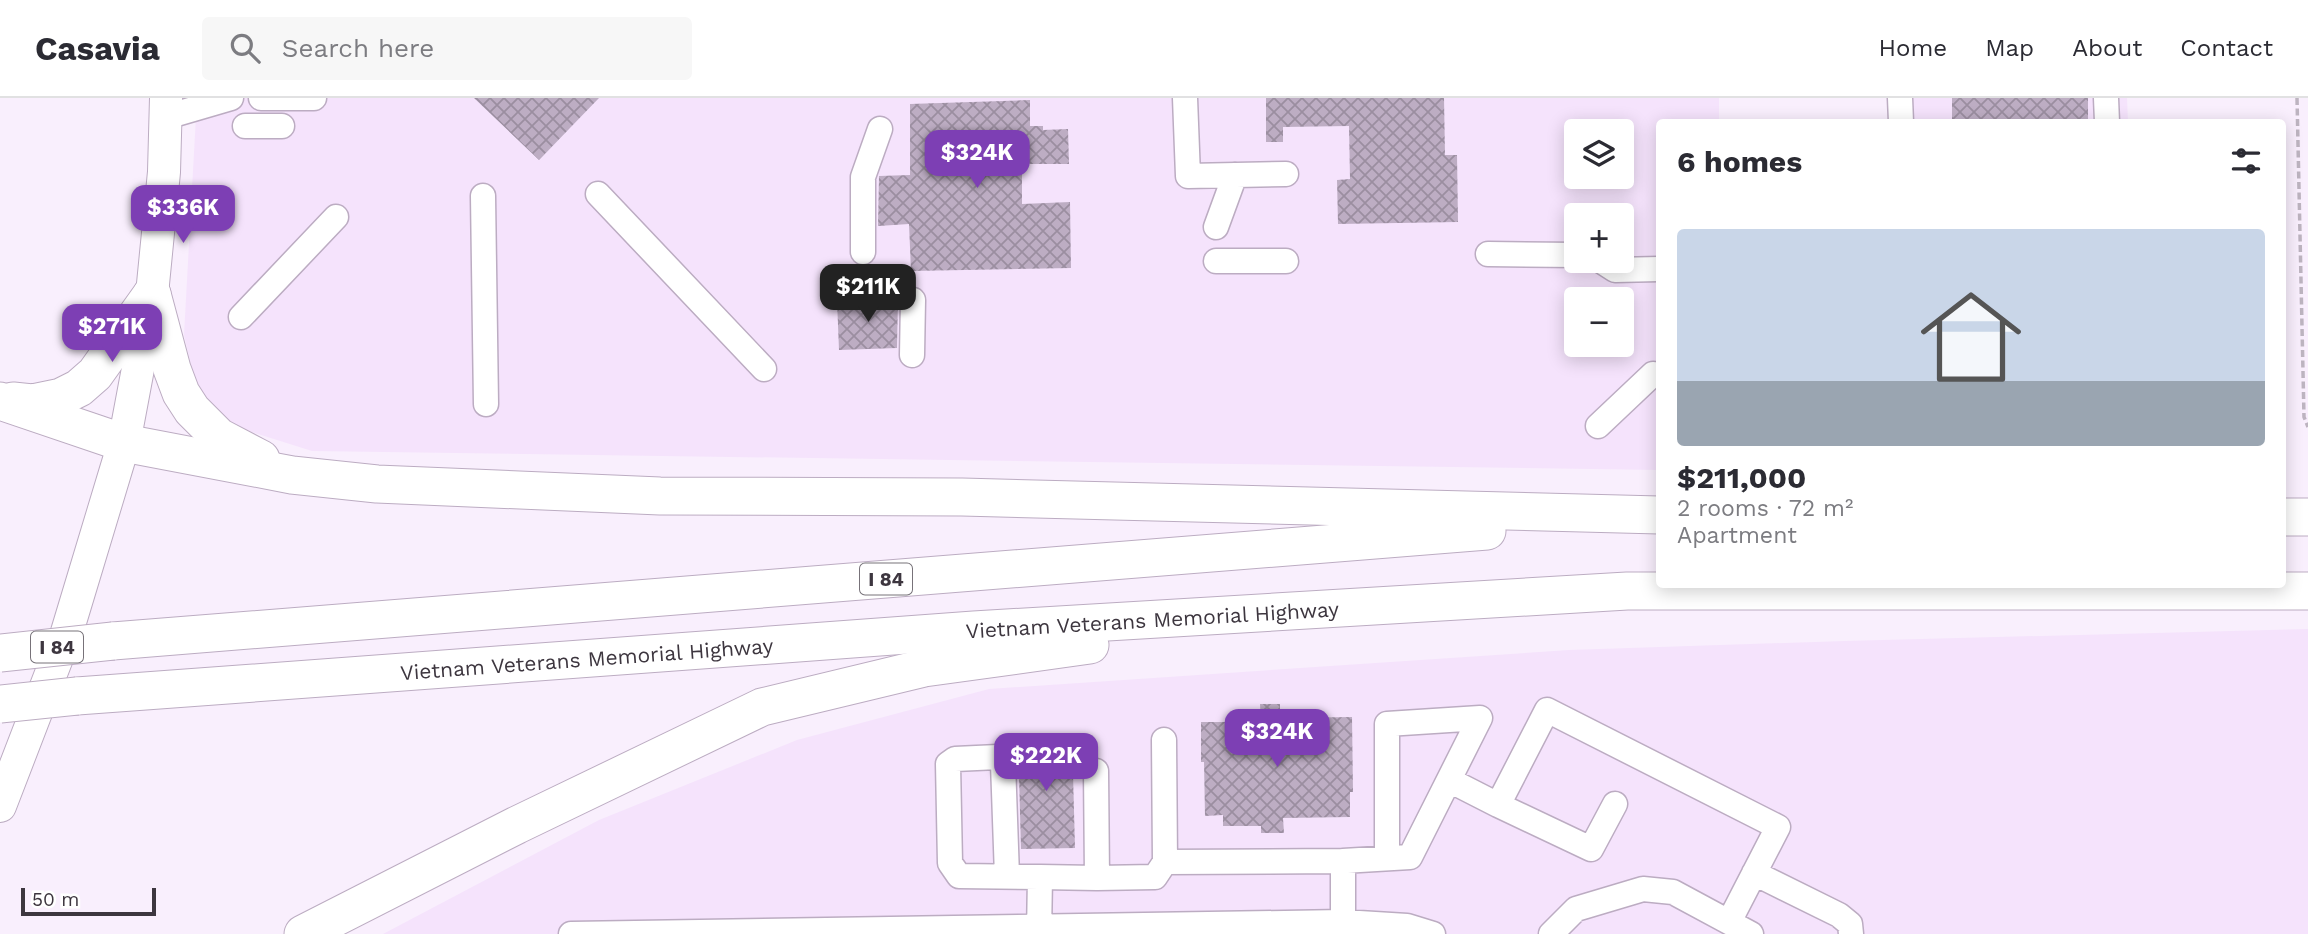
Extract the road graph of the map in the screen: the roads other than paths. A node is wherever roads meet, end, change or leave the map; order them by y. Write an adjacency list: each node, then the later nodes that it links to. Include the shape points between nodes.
1 (232, 98): 7 (street)
2 (261, 98): 3 (street)
3 (314, 98)
4 (1185, 98): 14 (street, via 1188,176)
5 (1900, 98): 8 (street)
6 (2106, 98): 9 (street)
7 (166, 108): 26 (main road)
8 (1901, 119)
9 (2107, 119)
10 (246, 126): 11 (street)
11 (282, 126)
12 (880, 129): 19 (street, via 863,177)
13 (1286, 174): 14 (street)
14 (1235, 175): 18 (street)
15 (598, 194): 30 (street)
16 (483, 195): 33 (street)
17 (336, 217): 28 (street)
18 (1216, 227)
19 (863, 252)
20 (1488, 254): 21 (street)
21 (1564, 255)
22 (1216, 261): 23 (street)
23 (1286, 261)
24 (1656, 269): 25 (street)
25 (1634, 270)
26 (152, 294): 32 (highway, via 95,374 79,388 32,403); 35 (main road); 36 (highway, via 172,369 192,410 219,437)
27 (913, 300): 29 (street)
28 (241, 317)
29 (912, 355)
30 (764, 369)
31 (1653, 374): 34 (street)
32 (0, 400): 35 (highway)
33 (486, 404)
34 (1598, 426)
35 (124, 443): 36 (highway); 50 (main road, via 67,632)
36 (292, 475): 37 (highway, via 377,484 660,496 962,497)
37 (1656, 516)
38 (1656, 516): 43 (highway, I 84, bridge)
39 (2286, 517): 40 (highway)
40 (2308, 517)
41 (2308, 591): 42 (highway, Vietnam Veterans Memorial Highway, via 1627,591)
42 (1263, 611): 44 (highway, Vietnam Veterans Memorial Highway, bridge); 62 (highway, via 1119,640 924,668 762,707)
43 (0, 653)
44 (0, 704)
45 (1164, 740): 53 (street)
46 (1096, 771): 57 (street)
47 (1449, 780): 49 (street); 51 (street, via 1410,857); 51 (street, via 1480,718 1387,724)
48 (1615, 804): 49 (street, via 1591,849)
49 (1498, 805): 54 (street, via 1547,710 1778,827)
50 (0, 806)
51 (1387, 858): 52 (street)
52 (1343, 861): 53 (street); 58 (street)
53 (1165, 862): 57 (street, via 1155,877)
54 (1754, 873): 59 (street); 67 (street, via 1839,915 1850,924)
55 (1007, 876): 55 (street, via 959,876 950,863 948,764 955,759 998,757 1003,763); 56 (street)
56 (1040, 877): 57 (street); 60 (street)
57 (1097, 878)
58 (1343, 922): 60 (street); 64 (street, via 1407,926)
59 (1729, 922): 65 (street, via 1673,892 1643,889 1576,909); 66 (street)
60 (1040, 930): 61 (street)
61 (824, 932): 63 (street)
62 (303, 934)
63 (571, 934)
64 (1433, 934)
65 (1551, 934)
66 (1751, 934)
67 (1851, 934)

